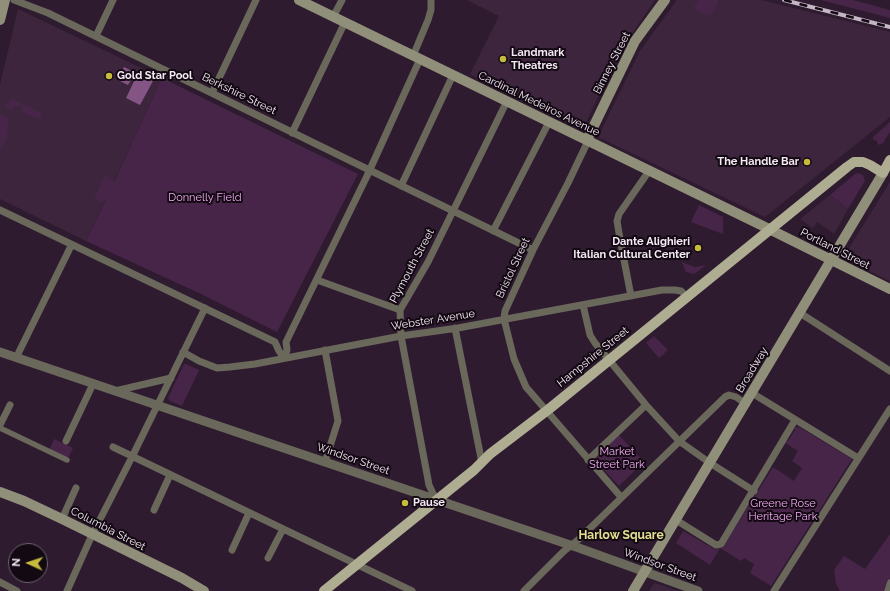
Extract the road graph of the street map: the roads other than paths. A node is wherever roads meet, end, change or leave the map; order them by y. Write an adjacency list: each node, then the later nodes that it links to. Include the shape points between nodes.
1 (5, 0): 10 (main road)
2 (14, 0): 12 (street, Berkshire Street)
3 (114, 0): 12 (street)
4 (256, 0): 15 (street)
5 (299, 0): 9 (main road, Cardinal Medeiros Avenue)
6 (342, 0): 9 (street)
7 (431, 0): 13 (street, via 431,10)
8 (665, 0): 19 (main road, Binney Street, via 635,41)
9 (333, 17): 11 (main road, Cardinal Medeiros Avenue)
10 (0, 20)
11 (345, 22): 13 (main road, Cardinal Medeiros Avenue); 18 (street)
12 (96, 36): 15 (street, Berkshire Street)
13 (417, 57): 14 (main road, Cardinal Medeiros Avenue); 21 (street)
14 (453, 75): 16 (main road, Cardinal Medeiros Avenue); 24 (street)
15 (212, 93): 18 (street, Berkshire Street)
16 (507, 101): 17 (main road, Cardinal Medeiros Avenue); 26 (street, Plymouth Street)
17 (549, 122): 19 (main road, Cardinal Medeiros Avenue); 28 (street)
18 (292, 133): 21 (street, Berkshire Street)
19 (588, 141): 22 (main road, Cardinal Medeiros Avenue); 30 (street, Bristol Street)
20 (890, 160): 23 (main road, Broadway)
21 (369, 171): 24 (street, Berkshire Street); 32 (street)
22 (649, 171): 27 (main road, Cardinal Medeiros Avenue); 34 (street, via 619,214 617,221)
23 (886, 175): 27 (main road, Hampshire Street, via 867,163 850,164); 31 (main road, Broadway)
24 (401, 186): 26 (street, Berkshire Street)
25 (0, 210): 29 (street)
26 (453, 211): 28 (street, Berkshire Street); 38 (street, Plymouth Street, via 428,262)
27 (770, 229): 31 (main road, Portland Street); 35 (main road, Hampshire Street)
28 (493, 231): 30 (street, Berkshire Street)
29 (71, 246): 37 (street); 46 (street)
30 (533, 250): 40 (street, Bristol Street, via 505,311)
31 (832, 260): 33 (main road, Portland Street); 39 (main road, Broadway)
32 (317, 280): 38 (street); 47 (street, via 286,342)
33 (890, 289)
34 (631, 296): 35 (street, Webster Avenue, via 675,290 681,291); 36 (street, Webster Avenue)
35 (687, 297): 48 (main road, Hampshire Street)
36 (583, 305): 40 (street, Webster Avenue); 48 (street, via 590,335)
37 (205, 308): 45 (street); 47 (street, via 275,342)
38 (400, 310): 42 (street, Plymouth Street)
39 (800, 313): 49 (street); 53 (main road, Broadway)
40 (504, 319): 41 (street, Webster Avenue); 59 (street, via 514,358 526,387)
41 (456, 328): 42 (street, Webster Avenue); 70 (street)
42 (401, 336): 43 (street, Webster Avenue); 77 (street, Plymouth Street, via 429,485)
43 (325, 350): 47 (street, Webster Avenue); 69 (street, via 338,421)
44 (0, 352): 46 (street, Windsor Street)
45 (183, 352): 47 (street, Webster Avenue, via 199,362 217,368); 50 (street)
46 (16, 358): 51 (street, Windsor Street)
47 (284, 358)
48 (608, 360): 57 (street); 59 (main road, Hampshire Street)
49 (890, 371)
50 (171, 378): 52 (street); 56 (street)
51 (93, 384): 52 (street, Windsor Street); 62 (street)
52 (115, 391): 56 (street, Windsor Street)
53 (752, 393): 54 (main road, Broadway); 60 (street)
54 (746, 404): 63 (street, via 736,397 726,396); 71 (main road, Broadway)
55 (10, 405): 61 (street)
56 (158, 405): 65 (street); 69 (street, Windsor Street)
57 (646, 405): 63 (street); 68 (street)
58 (890, 409): 66 (street)
59 (546, 411): 68 (street); 70 (main road, Hampshire Street)
60 (795, 420): 66 (street); 74 (street)
61 (0, 426): 67 (street)
62 (66, 441)
63 (679, 441): 71 (street); 76 (street)
64 (113, 447): 65 (street)
65 (132, 457): 72 (street); 83 (street)
66 (858, 458): 99 (street)
67 (67, 460)
68 (588, 460): 76 (street)
69 (325, 462): 77 (street, Windsor Street)
70 (482, 463): 77 (main road, Hampshire Street)
71 (710, 463): 74 (street); 81 (main road, Broadway)
72 (170, 475): 78 (street); 79 (street)
73 (76, 488): 80 (street)
74 (754, 491): 81 (street, via 720,545)
75 (0, 492): 80 (main road, Columbia Street)
76 (621, 498): 84 (street)
77 (436, 500): 84 (street, Windsor Street); 87 (main road, Hampshire Street)
78 (154, 510)
79 (249, 513): 82 (street); 85 (street)
80 (62, 519): 83 (main road, Columbia Street)
81 (676, 520): 88 (main road, Broadway)
82 (283, 529): 86 (street); 87 (street)
83 (92, 535): 92 (street); 93 (main road, Columbia Street)
84 (571, 546): 88 (street, Windsor Street); 96 (street)
85 (232, 550)
86 (268, 558)
87 (357, 564): 94 (main road, Hampshire Street); 95 (street)
88 (645, 572): 97 (main road, Broadway); 98 (street, Windsor Street)
89 (0, 582): 91 (street)
90 (890, 582): 100 (street)
91 (17, 591)
92 (67, 591)
93 (204, 591)
94 (324, 591)
95 (412, 591)
96 (524, 591)
97 (634, 591)
98 (698, 591)
99 (774, 591)
100 (887, 591)

